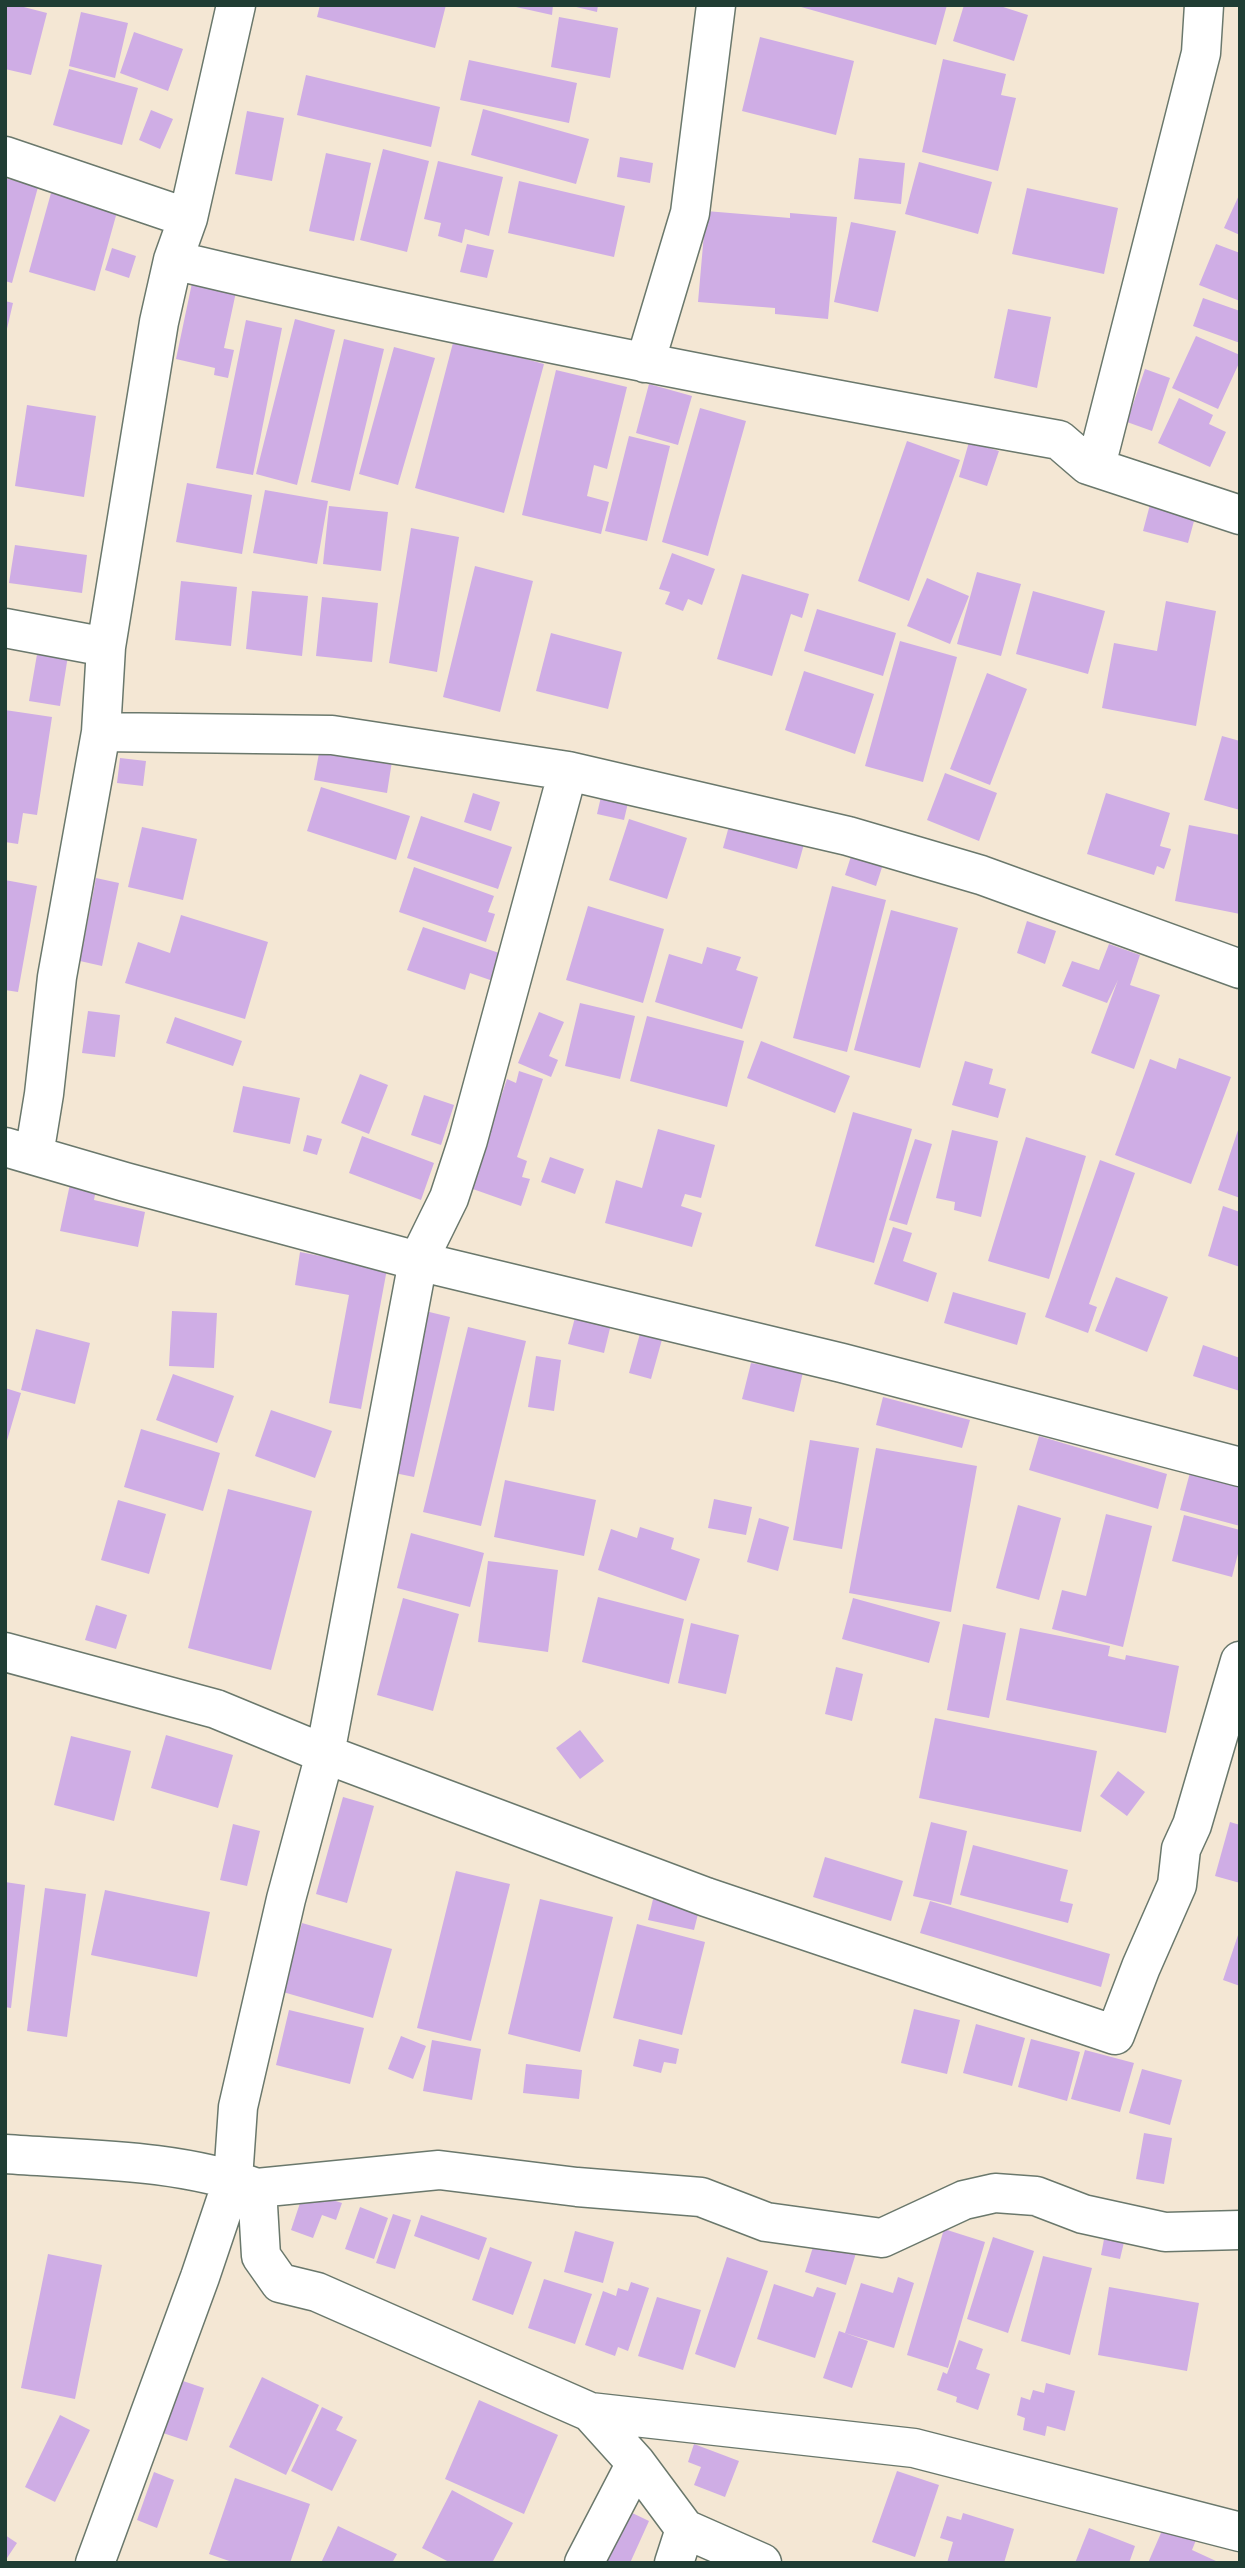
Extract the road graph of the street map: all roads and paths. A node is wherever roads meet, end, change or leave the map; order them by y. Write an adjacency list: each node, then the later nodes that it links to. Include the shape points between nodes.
1 (236, 5): 5 (street)
2 (716, 5): 7 (street, via 690,213)
3 (1204, 5): 8 (street, via 1201,53 1100,450)
4 (5, 156): 5 (street)
5 (188, 218): 6 (street)
6 (173, 260): 7 (street); 11 (street)
7 (645, 363): 8 (street, via 1059,440)
8 (1088, 465): 9 (street)
9 (1240, 515)
10 (5, 628): 11 (street)
11 (106, 647): 12 (street)
12 (101, 732): 13 (street, via 332,735); 15 (street, via 57,976 44,1094)
13 (568, 771): 14 (street, via 848,836 981,875); 16 (street, via 468,1140 449,1198)
14 (1240, 969)
15 (20, 1151): 16 (street)
16 (418, 1261): 17 (street, via 842,1363); 20 (street)
17 (1240, 1467)
18 (5, 1651): 20 (street, via 216,1709)
19 (1240, 1661): 20 (street, via 1181,1849 1177,1885 1115,2035 706,1897)
20 (325, 1754): 22 (street, via 237,2107)
21 (5, 2154): 22 (street, via 140,2162)
22 (245, 2184): 23 (street, via 439,2170 701,2197 766,2222 882,2238 964,2200 995,2193 1036,2196 1083,2214 1165,2232); 24 (street, via 261,2256 280,2283 317,2292); 28 (street, via 200,2277)
23 (1240, 2230)
24 (590, 2412): 25 (street); 26 (street, via 914,2448)
25 (636, 2463): 27 (street); 29 (street)
26 (1240, 2532)
27 (680, 2546): 30 (street)
28 (96, 2563)
29 (584, 2563)
30 (762, 2563)

